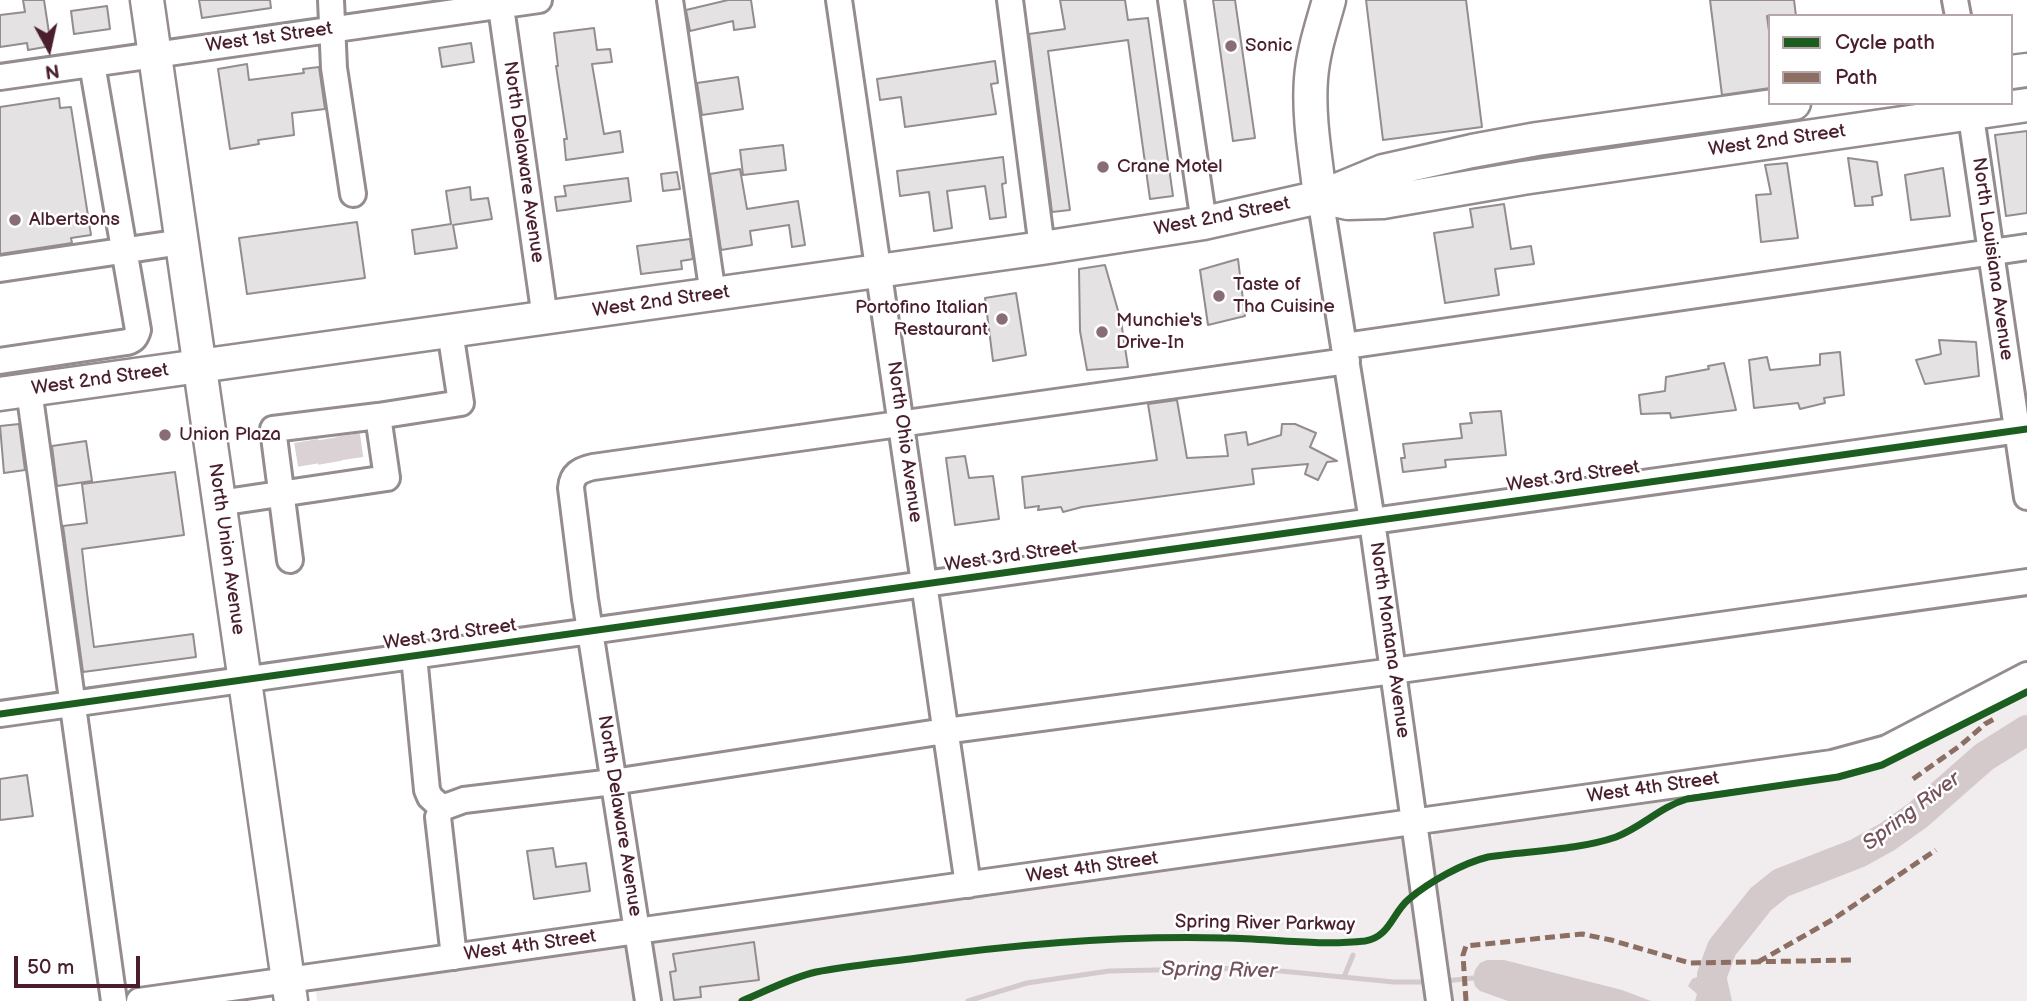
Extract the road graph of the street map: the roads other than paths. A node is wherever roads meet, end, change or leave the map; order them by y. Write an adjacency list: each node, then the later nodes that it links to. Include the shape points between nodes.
1 (147, 0): 11 (main road, North Union Avenue)
2 (331, 0): 10 (street)
3 (539, 0): 9 (street, West 1st Street)
4 (670, 0): 27 (street)
5 (839, 0): 26 (street, North Ohio Avenue)
6 (1010, 0): 22 (street)
7 (1171, 0): 19 (street)
8 (1329, 0): 18 (main road, via 1311,81)
9 (501, 3): 10 (street, West 1st Street); 28 (street, North Delaware Avenue)
10 (334, 29): 11 (street, West 1st Street); 17 (street, via 334,68)
11 (155, 55): 12 (street, West 1st Street); 20 (main road, North Union Avenue)
12 (92, 64): 13 (street, West 1st Street); 23 (street)
13 (0, 77)
14 (1781, 105): 18 (main road, West 2nd Street, via 1536,139 1423,161 1358,180)
15 (2027, 105): 16 (main road, West 2nd Street)
16 (1970, 108): 18 (main road, West 2nd Street, via 1383,202 1349,203); 24 (street, North Louisiana Avenue)
17 (353, 194)
18 (1320, 197): 19 (main road, West 2nd Street); 30 (street, North Montana Avenue)
19 (1204, 223): 22 (main road, West 2nd Street)
20 (181, 242): 23 (street); 32 (main road, North Union Avenue)
21 (2027, 247): 24 (street)
22 (1042, 248): 26 (main road, West 2nd Street)
23 (125, 251): 25 (street); 31 (street, via 138,330 133,340)
24 (1991, 252): 30 (street); 36 (street, North Louisiana Avenue)
25 (0, 269)
26 (880, 271): 27 (main road, West 2nd Street); 35 (street, North Ohio Avenue)
27 (713, 295): 28 (main road, West 2nd Street)
28 (545, 318): 29 (main road, West 2nd Street)
29 (450, 331): 32 (main road, West 2nd Street); 34 (street, via 461,403)
30 (1346, 353): 35 (street); 40 (street, North Montana Avenue)
31 (0, 361)
32 (199, 366): 33 (main road, West 2nd Street); 39 (main road, North Union Avenue)
33 (14, 392): 49 (street)
34 (378, 416): 37 (street, via 387,478 334,480); 37 (street, via 325,431 273,429)
35 (901, 423): 43 (street, North Ohio Avenue); 44 (street, North Delaware Avenue, via 582,470 571,480 571,488)
36 (2022, 430): 38 (street, North Louisiana Avenue); 40 (street, West 3rd Street)
37 (282, 494): 39 (street); 41 (street)
38 (2027, 497)
39 (219, 503): 48 (main road, North Union Avenue)
40 (1372, 521): 43 (street, West 3rd Street); 46 (street, North Montana Avenue)
41 (290, 560)
42 (2027, 582): 46 (street)
43 (924, 586): 44 (street, West 3rd Street); 51 (street, North Ohio Avenue)
44 (591, 632): 45 (street, West 3rd Street); 52 (street, North Delaware Avenue)
45 (414, 656): 48 (street, West 3rd Street); 53 (street, via 427,790)
46 (1393, 671): 51 (street); 54 (street, North Montana Avenue)
47 (2027, 675): 54 (street, West 4th Street, via 1898,742 1851,758)
48 (245, 680): 49 (street, West 3rd Street); 58 (main road, North Union Avenue)
49 (72, 704): 50 (street, West 3rd Street); 59 (street)
50 (0, 714)
51 (945, 731): 52 (street); 55 (street, North Ohio Avenue)
52 (614, 782): 53 (street, via 464,800); 56 (street, North Delaware Avenue)
53 (442, 808): 57 (street, via 438,827)
54 (1415, 821): 55 (street, West 4th Street); 62 (street, North Montana Avenue)
55 (968, 885): 56 (street, West 4th Street)
56 (636, 930): 57 (street, West 4th Street); 61 (street, North Delaware Avenue)
57 (454, 957): 58 (street, West 4th Street)
58 (290, 991): 60 (street, West 4th Street)
59 (114, 1001)
60 (139, 1001)
61 (648, 1001)
62 (1439, 1001)

